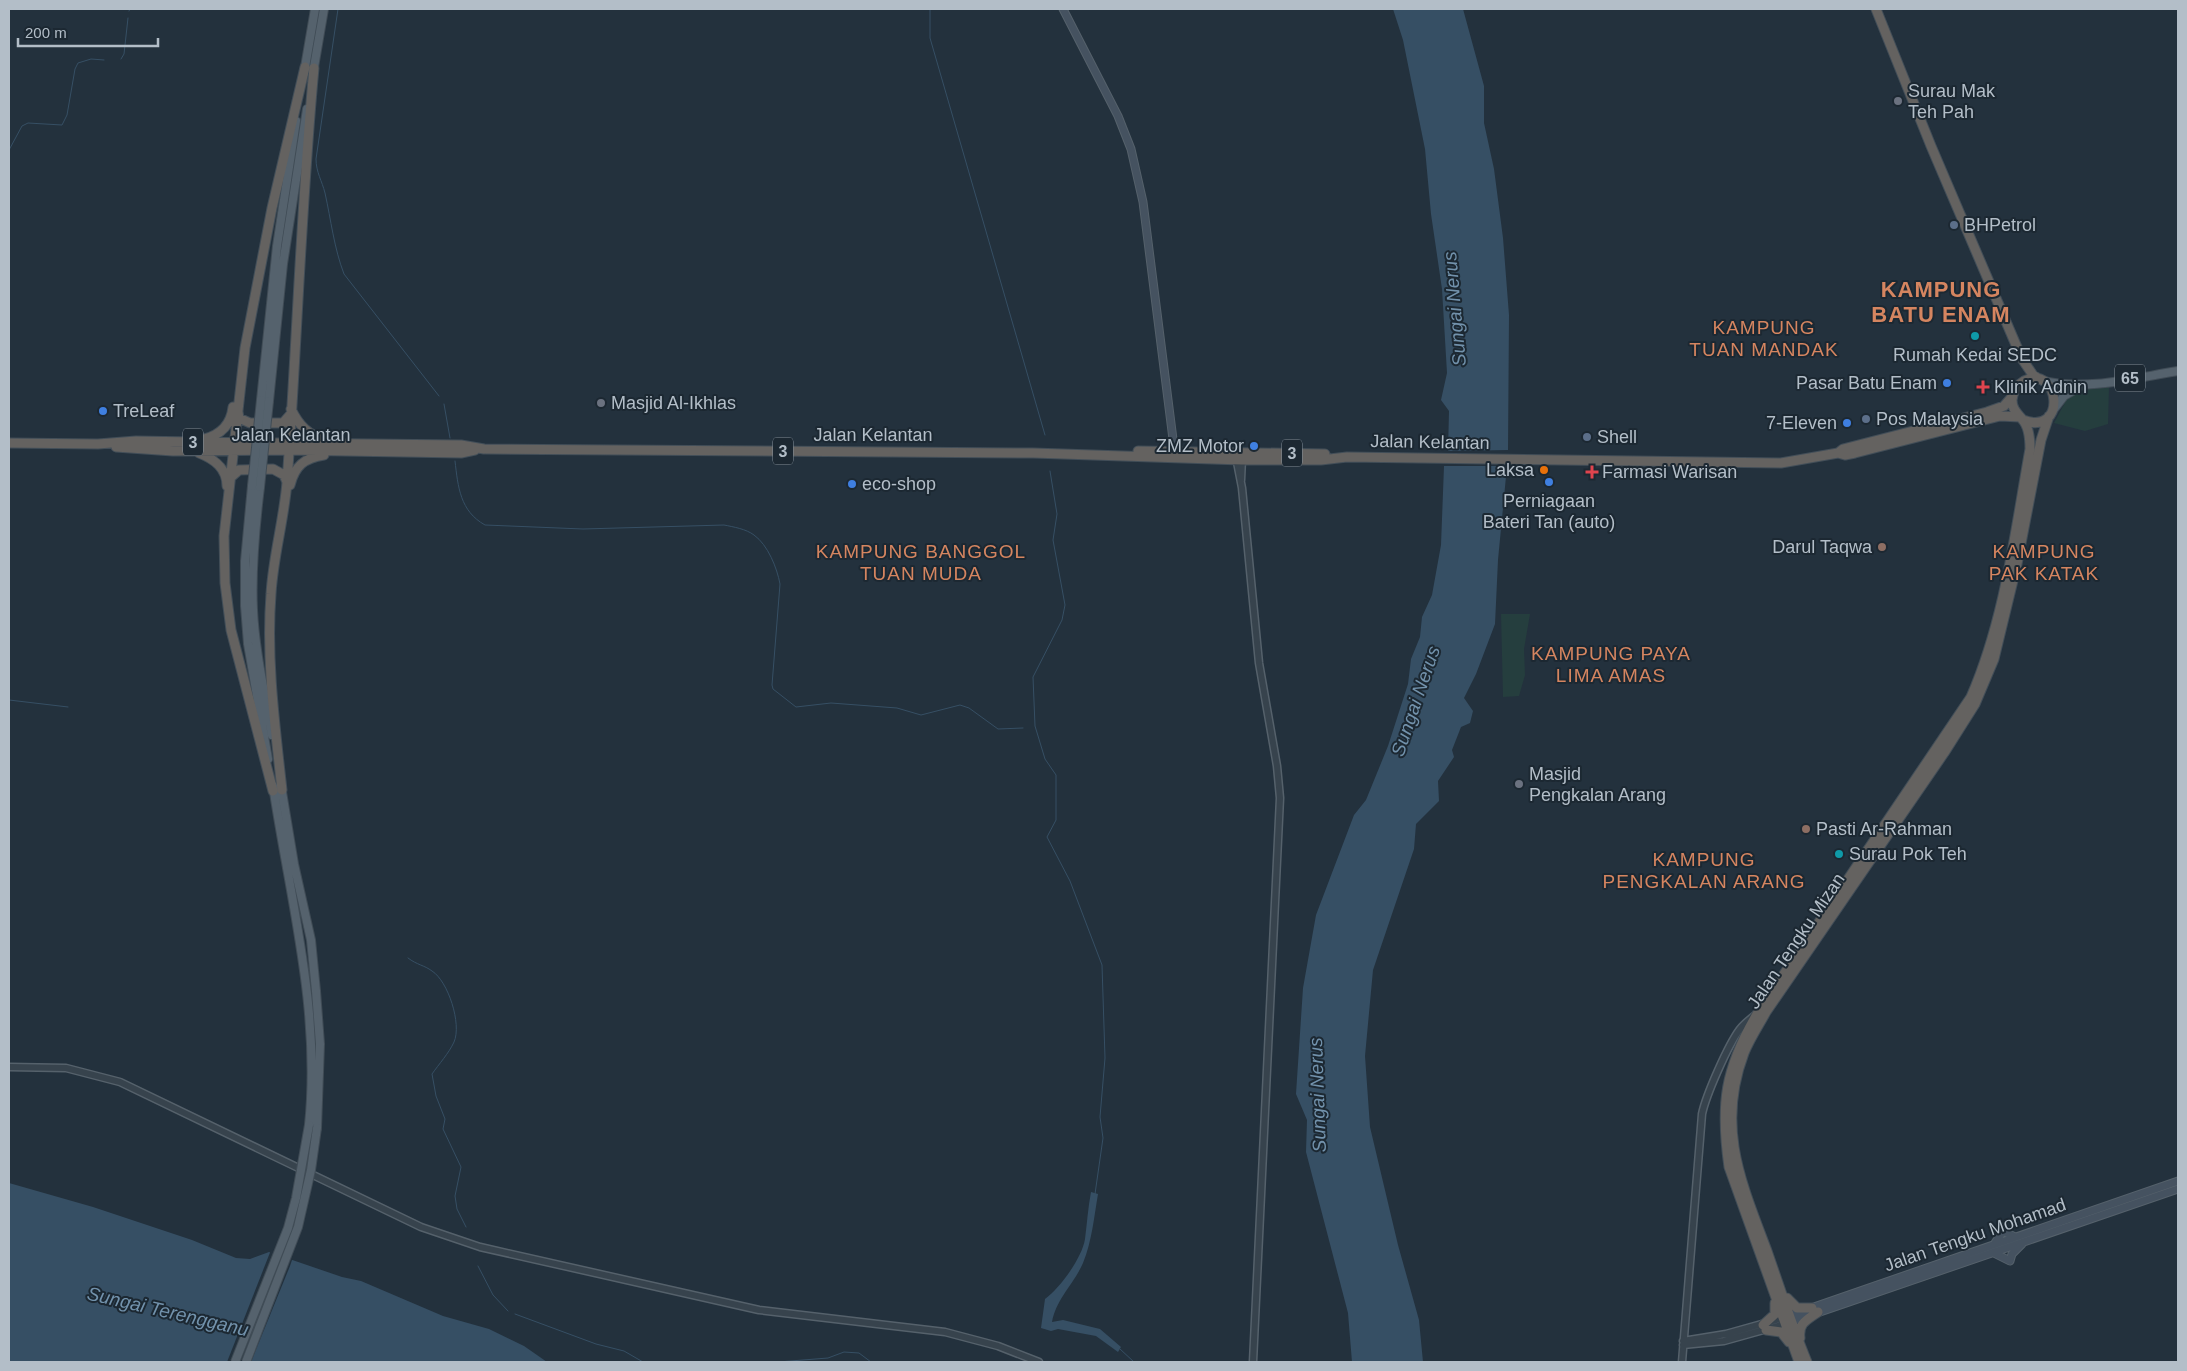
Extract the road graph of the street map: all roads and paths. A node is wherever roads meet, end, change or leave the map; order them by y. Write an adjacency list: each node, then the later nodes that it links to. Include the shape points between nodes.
1 (314, 9): 5 (main road)
2 (324, 9): 5 (main road)
3 (1063, 9): 27 (main road, via 1118,116 1131,149 1143,202)
4 (1876, 9): 6 (highway)
5 (309, 67): 7 (highway, via 267,233); 14 (highway); 33 (main road, bridge, via 278,238 265,400 245,562 248,644)
6 (2022, 359): 9 (highway); 11 (highway, 3)
7 (242, 368): 13 (highway); 17 (highway, via 230,420 221,432)
8 (2178, 371): 10 (main road, 65)
9 (2041, 380): 10 (main road, 65); 11 (highway, via 2031,379); 15 (highway, via 2055,396)
10 (2082, 385): 15 (main road, 65, via 2064,396)
11 (2018, 386): 12 (highway, 3)
12 (2012, 397): 16 (highway, via 2013,408); 26 (highway, 3, via 2004,406 1988,412)
13 (237, 410): 14 (highway, via 239,418 250,423 283,423); 21 (highway)
14 (291, 412): 19 (highway, via 308,434); 22 (highway)
15 (2052, 412): 16 (highway, 3, via 2037,422); 40 (highway, Jalan Tengku Mizan, via 2041,440 2018,564 1994,659 1976,704 1766,1012 1745,1051 1738,1072 1732,1128 1736,1166)
16 (2021, 418): 26 (highway, 3, via 2000,416 1855,453); 34 (highway, Jalan Tengku Mizan, via 2029,434 2030,448 2020,506 1986,660 1971,697)
17 (194, 442): 20 (highway, Jalan Kelantan / 3); 21 (highway, Jalan Kelantan / 3)
18 (9, 443): 20 (highway, Jalan Kelantan / 3)
19 (331, 443): 22 (highway, Jalan Kelantan / 3); 23 (highway, Jalan Kelantan / 3)
20 (98, 444): 24 (highway, Jalan Kelantan / 3, via 136,450)
21 (235, 446): 22 (highway, Jalan Kelantan / 3); 24 (highway, Jalan Kelantan / 3); 29 (highway)
22 (288, 446): 25 (highway, Jalan Kelantan / 3); 30 (highway)
23 (484, 448): 25 (highway, Jalan Kelantan / 3, via 461,453); 27 (highway, Jalan Kelantan / 3)
24 (180, 451): 32 (highway, via 200,453 221,468 227,477)
25 (346, 451): 31 (highway, via 314,456 304,461 296,468)
26 (1838, 453): 28 (highway, Jalan Kelantan / 3, via 1781,463 1344,457 1336,454)
27 (1175, 454): 28 (highway, Jalan Kelantan / 3)
28 (1239, 457): 52 (street, via 1259,663 1280,798)
29 (231, 477): 30 (highway, via 239,470 273,469 284,475); 32 (highway)
30 (287, 482): 31 (highway)
31 (285, 501): 33 (highway, via 269,614)
32 (227, 509): 33 (highway, via 223,560 228,610)
33 (278, 791): 50 (main road, bridge, via 313,1047 309,1125 288,1228); 51 (main road, bridge, via 311,940 316,982 320,1044 317,1128 298,1228)
34 (1758, 1014): 40 (highway, Jalan Tengku Mizan, via 1741,1043 1730,1072 1724,1133 1736,1188); 44 (street, via 1737,1034 1705,1099)
35 (9, 1067): 49 (street, via 66,1068 120,1082 421,1227 480,1247 759,1310 944,1332 998,1346)
36 (2178, 1181): 41 (main road, Jalan Tengku Mohamad, via 2015,1236 2003,1231 1995,1244)
37 (2178, 1189): 38 (main road, Jalan Tengku Mohamad)
38 (2024, 1242): 39 (main road, Jalan Tengku Mohamad); 39 (main road, via 2012,1254 2010,1261)
39 (1993, 1252): 41 (main road, Jalan Tengku Mohamad)
40 (1777, 1289): 41 (highway, via 1795,1307); 42 (highway, Jalan Tengku Mizan); 43 (highway, via 1775,1314)
41 (1815, 1310): 42 (main road, Jalan Tengku Mohamad); 47 (highway, via 1800,1327)
42 (1787, 1320): 43 (street); 47 (highway, Jalan Tengku Mizan)
43 (1764, 1328): 45 (street, via 1724,1341); 47 (highway, via 1785,1335)
44 (1684, 1329): 45 (street); 46 (street)
45 (1697, 1342): 46 (street); 48 (street)
46 (1683, 1343): 48 (street)
47 (1799, 1357): 53 (highway, Jalan Tengku Mizan)
48 (1682, 1359)
49 (1036, 1361)
50 (235, 1362)
51 (246, 1362)
52 (1253, 1362)
53 (1807, 1362)

